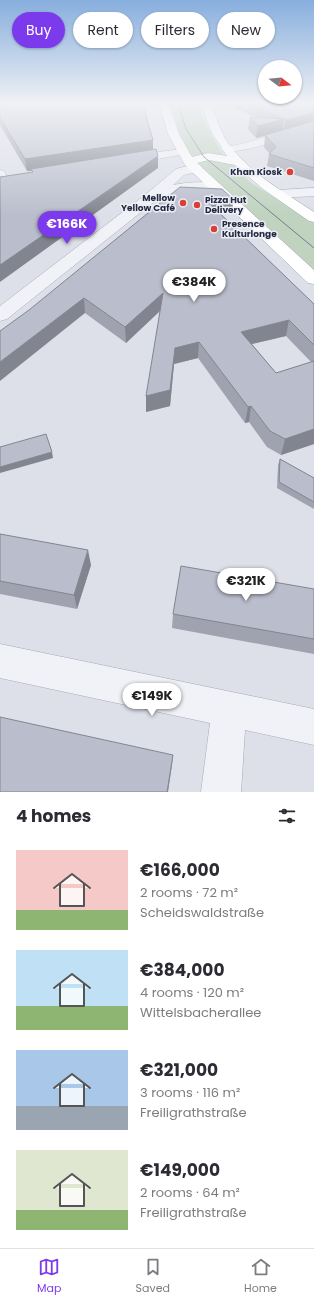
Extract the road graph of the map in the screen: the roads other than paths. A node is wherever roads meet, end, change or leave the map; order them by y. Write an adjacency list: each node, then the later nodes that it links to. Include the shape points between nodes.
1 (178, 141): 6 (main road)
2 (221, 141): 4 (main road)
3 (263, 141): 4 (street)
4 (226, 149): 7 (main road)
5 (117, 161): 6 (street)
6 (189, 161): 7 (main road, via 208,156); 10 (main road); 13 (street)
7 (238, 162): 12 (main road)
8 (1, 178): 9 (street)
9 (18, 178)
10 (216, 187): 13 (street, via 182,186); 15 (main road)
11 (314, 192): 12 (street)
12 (279, 194): 14 (main road)
13 (150, 198): 16 (street)
14 (314, 218)
15 (314, 279)
16 (0, 315)
17 (0, 661): 18 (street)
18 (229, 709): 19 (street); 20 (street)
19 (314, 727)
20 (221, 792)

